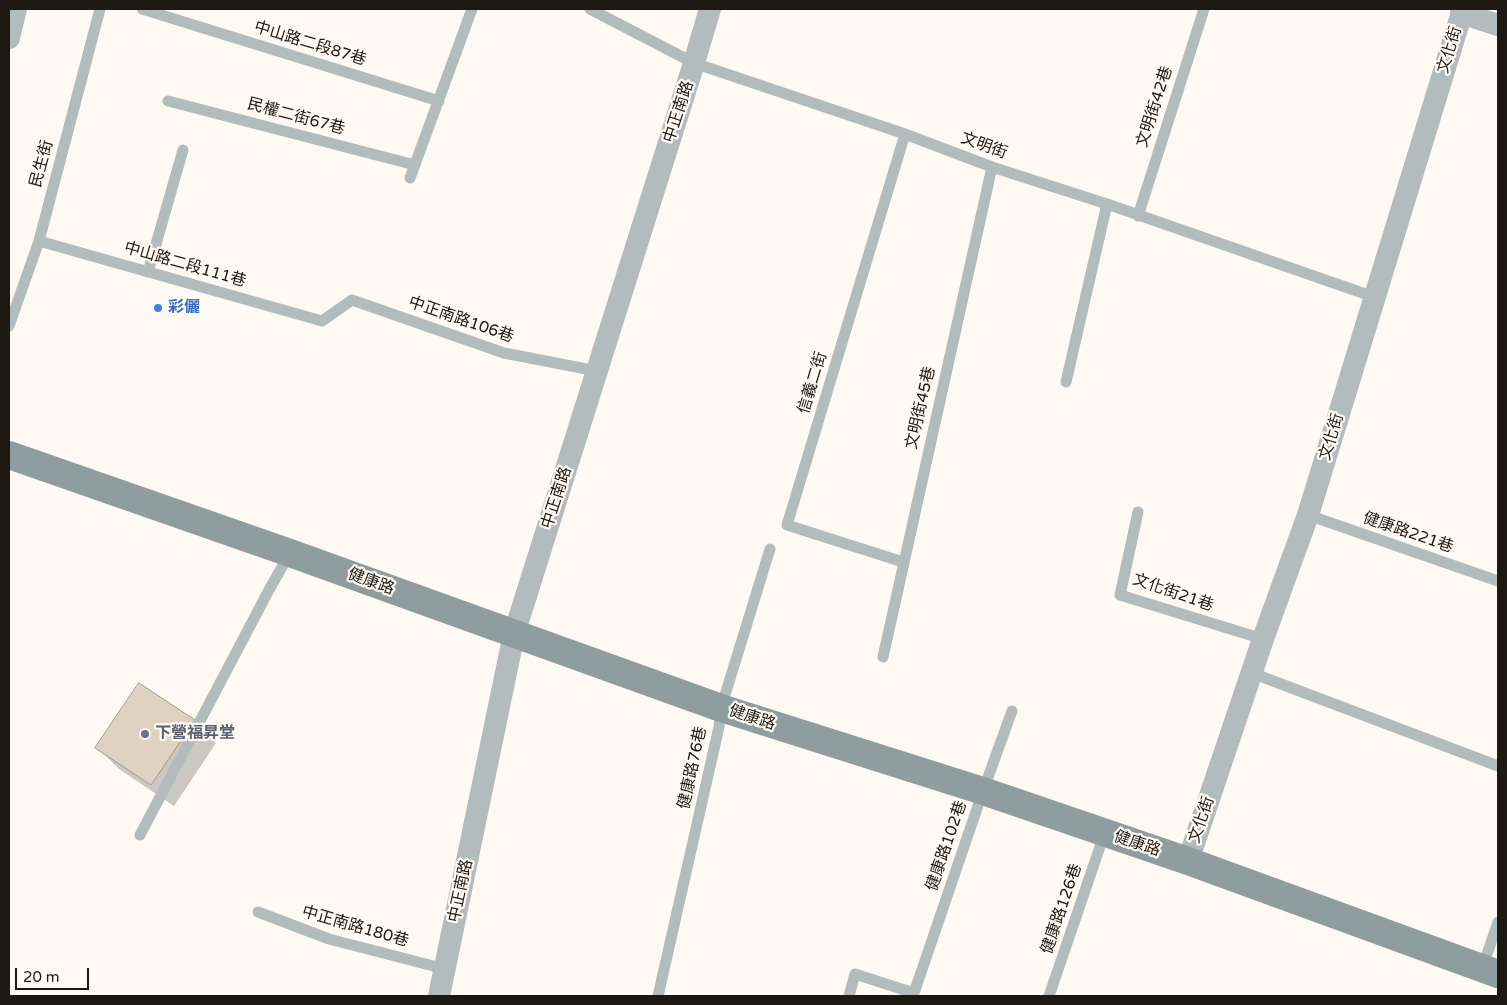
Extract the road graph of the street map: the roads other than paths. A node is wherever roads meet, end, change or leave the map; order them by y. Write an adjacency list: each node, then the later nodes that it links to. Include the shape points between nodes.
1 (16, 9): 10 (street)
2 (100, 9): 21 (lane, 民生街)
3 (142, 9): 13 (lane, 中山路二段87巷)
4 (472, 9): 13 (lane)
5 (590, 9): 11 (lane, 文明街)
6 (710, 9): 11 (street, 中正南路)
7 (1204, 9): 20 (lane, 文明街42巷)
8 (1458, 10): 9 (street); 23 (street, 文化街)
9 (1498, 25)
10 (9, 38)
11 (694, 63): 14 (lane, 文明街); 26 (street, 中正南路)
12 (168, 101): 16 (lane, 民權二街67巷)
13 (439, 101): 16 (lane)
14 (905, 134): 17 (lane, 文明街); 33 (lane, 信義二街, via 787,525)
15 (183, 150): 22 (lane)
16 (415, 165): 18 (lane)
17 (992, 167): 19 (lane, 文明街); 33 (lane, 文明街45巷)
18 (410, 178)
19 (1107, 204): 20 (lane, 文明街); 27 (lane)
20 (1138, 216): 23 (lane, 文明街)
21 (38, 241): 22 (lane, 中山路二段111巷); 25 (lane, 民生街)
22 (148, 272): 24 (lane, 中山路二段111巷)
23 (1374, 297): 30 (street, 文化街)
24 (322, 321): 26 (lane, 中正南路106巷, via 352,300 504,353)
25 (9, 326)
26 (597, 371): 35 (street, 中正南路)
27 (1066, 382)
28 (9, 455): 32 (street, 健康路)
29 (1138, 512): 36 (lane, 文化街21巷, via 1120,595)
30 (1308, 515): 34 (lane, 健康路221巷); 36 (street, 文化街)
31 (770, 550): 39 (lane, 健康路76巷)
32 (290, 552): 35 (street, 健康路); 44 (lane)
33 (903, 562): 37 (lane, 文明街45巷)
34 (1498, 581)
35 (514, 634): 39 (street, 健康路); 48 (street, 中正南路)
36 (1263, 639): 38 (street, 文化街)
37 (883, 657)
38 (1252, 673): 41 (lane); 45 (street, 文化街)
39 (721, 708): 42 (street, 健康路); 51 (lane, 健康路76巷)
40 (1012, 711): 42 (lane, 健康路102巷)
41 (1498, 766)
42 (983, 791): 43 (street, 健康路); 52 (lane, 健康路102巷, via 914,993 855,974)
43 (1105, 832): 45 (street, 健康路); 53 (lane, 健康路126巷)
44 (140, 835)
45 (1188, 861): 49 (street, 健康路)
46 (258, 912): 48 (lane, 中正南路180巷, via 329,940)
47 (1498, 922): 49 (lane)
48 (445, 969): 50 (street, 中正南路)
49 (1490, 972)
50 (439, 996)
51 (658, 996)
52 (849, 996)
53 (1050, 996)

